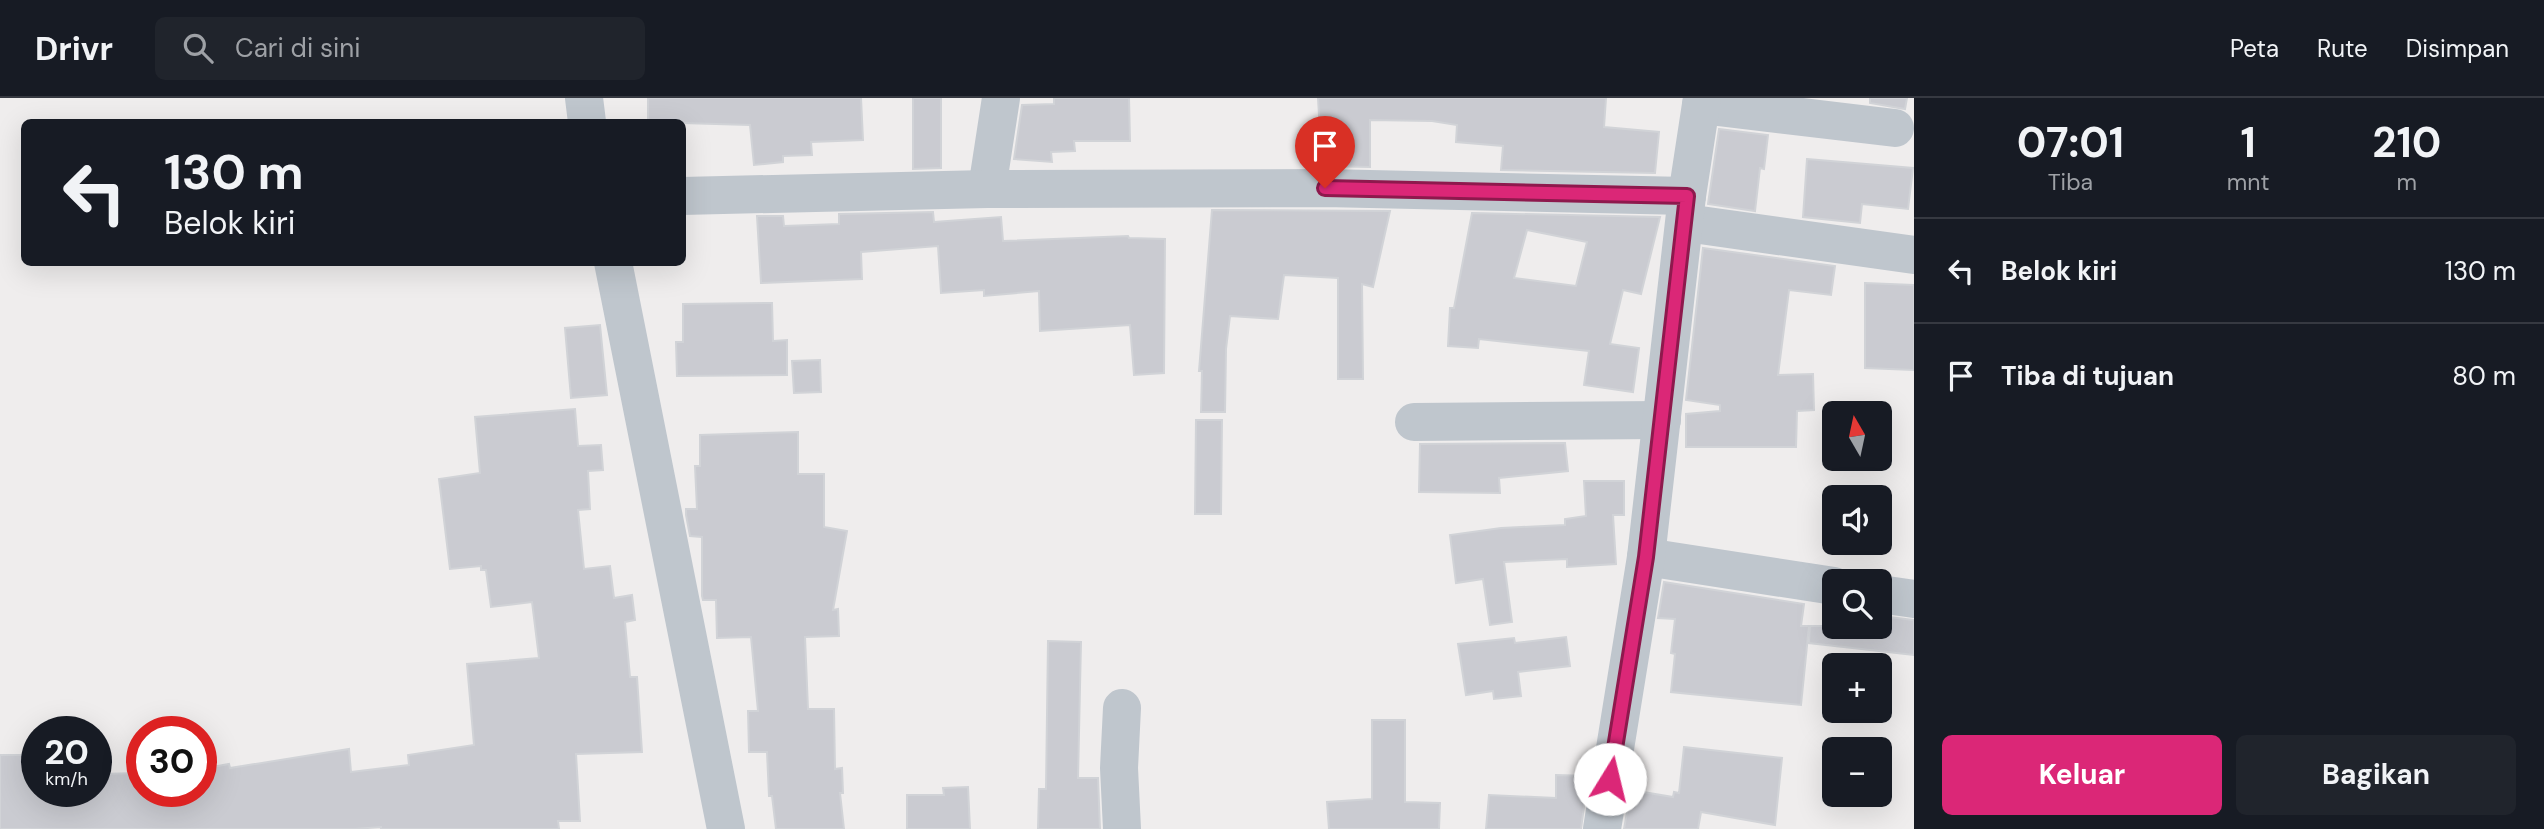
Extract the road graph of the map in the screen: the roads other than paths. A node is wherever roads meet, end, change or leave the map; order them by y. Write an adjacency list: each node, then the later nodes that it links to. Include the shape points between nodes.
1 (584, 98): 4 (street)
2 (1000, 98): 6 (street)
3 (1701, 102): 5 (street); 8 (street)
4 (587, 119)
5 (1895, 128)
6 (987, 189): 7 (street); 8 (street, via 1325,188)
7 (686, 196)
8 (1687, 209): 9 (street); 11 (street)
9 (1914, 255)
10 (613, 266): 18 (street)
11 (1662, 420): 12 (street); 13 (street)
12 (1414, 422)
13 (1646, 557): 14 (street); 20 (street)
14 (1822, 584)
15 (1892, 596): 16 (street)
16 (1914, 599)
17 (1122, 708): 19 (street)
18 (726, 829)
19 (1122, 829)
20 (1602, 829)

